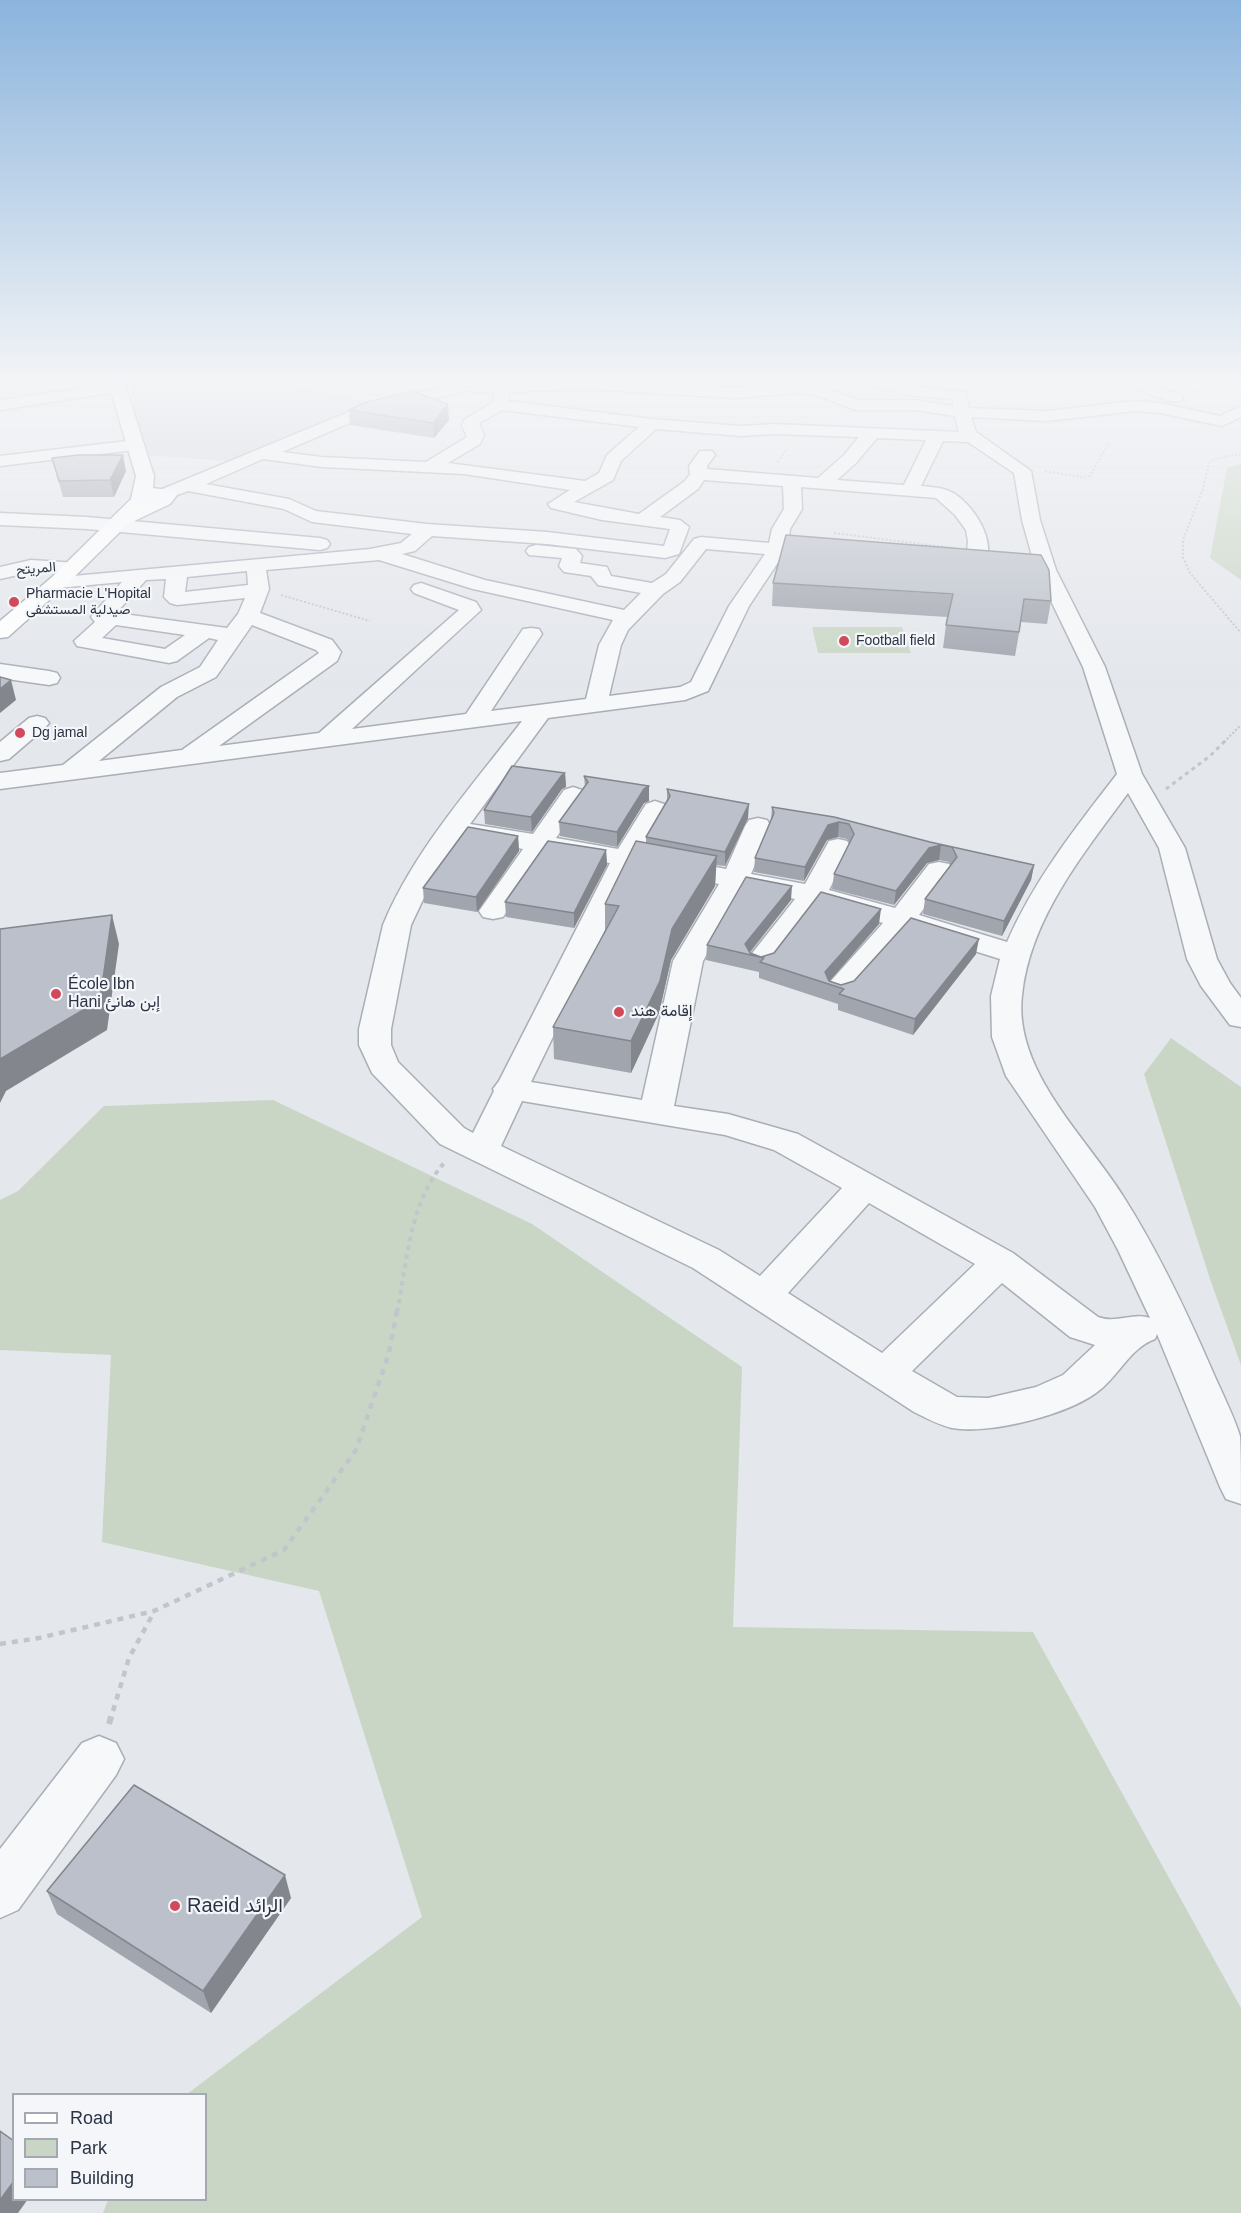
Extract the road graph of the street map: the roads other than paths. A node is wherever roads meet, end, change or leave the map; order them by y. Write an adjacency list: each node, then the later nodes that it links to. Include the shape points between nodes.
1 (144, 484): 14 (main road, via 144,489)
2 (192, 484): 11 (street)
3 (570, 484): 12 (street)
4 (593, 484): 12 (street)
5 (692, 484): 16 (street)
6 (792, 484): 19 (street, via 793,509)
7 (810, 484): 10 (street)
8 (913, 484): 13 (street)
9 (1024, 484): 30 (street)
10 (821, 485): 13 (street)
11 (188, 486): 14 (street); 18 (street, via 289,504 312,516)
12 (588, 487): 16 (street, via 557,504)
13 (910, 491): 23 (street, via 949,497 973,522 978,534)
14 (157, 499): 17 (main road)
15 (0, 519): 17 (street)
16 (644, 519): 18 (street, via 679,526 672,550)
17 (118, 523): 25 (street, via 354,547); 33 (main road)
18 (428, 530): 20 (street)
19 (780, 539): 22 (street); 37 (street, via 701,543 673,578); 47 (street, via 739,606 700,686 675,695)
20 (410, 545): 25 (street); 37 (street, via 453,549 505,546 565,553 572,555 571,568 599,570 605,581)
21 (0, 554): 26 (street)
22 (848, 554)
23 (977, 557): 24 (street); 27 (street)
24 (953, 562)
25 (380, 564): 28 (street, المريتح, via 336,558); 39 (street)
26 (39, 566): 31 (street, المريتح); 33 (street, المريتح)
27 (1000, 566)
28 (256, 567): 32 (street, المريتح); 36 (street)
29 (1023, 568): 30 (street)
30 (1046, 570): 55 (street, via 1094,667)
31 (0, 573)
32 (177, 573): 34 (street, المريتح); 36 (street, via 177,599)
33 (65, 575): 34 (street, المريتح); 41 (main road)
34 (139, 576): 40 (street, via 101,616)
35 (402, 582): 51 (street, via 471,610)
36 (259, 589): 38 (street)
37 (656, 590): 39 (street)
38 (248, 616): 44 (street); 53 (street, via 324,645 329,656)
39 (627, 617): 47 (street, via 614,633)
40 (111, 619): 42 (street); 42 (street, via 85,640 169,656)
41 (0, 632)
42 (204, 632): 44 (street)
43 (531, 634): 49 (street)
44 (232, 635): 54 (street, via 208,672 169,692)
45 (0, 671): 46 (street)
46 (49, 678)
47 (596, 704): 48 (street)
48 (542, 710): 49 (street); 60 (street)
49 (474, 719): 51 (street)
50 (37, 723): 52 (street)
51 (326, 739): 53 (street)
52 (0, 753)
53 (188, 757): 54 (street)
54 (70, 772): 56 (street)
55 (1130, 774): 69 (street, via 1053,879); 72 (street, via 1172,848 1202,959 1216,986)
56 (0, 781)
57 (573, 795): 61 (street)
58 (655, 809): 63 (street)
59 (758, 826): 65 (street)
60 (453, 829): 61 (street); 75 (street, via 417,881 397,925 375,1045 383,1066 442,1128)
61 (542, 843): 63 (street); 67 (street)
62 (838, 847): 66 (street)
63 (626, 858): 65 (street); 73 (street)
64 (939, 870): 68 (street)
65 (735, 880): 66 (street); 74 (street, via 688,962)
66 (813, 894): 68 (street); 70 (street)
67 (494, 911)
68 (902, 919): 69 (street); 71 (street)
69 (1015, 954): 79 (street, via 1006,1005 1008,1042 1018,1067 1118,1218)
70 (761, 961)
71 (840, 989)
72 (1241, 1018)
73 (509, 1089): 74 (street); 75 (street)
74 (656, 1114): 76 (street, via 728,1125 786,1142)
75 (472, 1145): 78 (street, via 706,1259)
76 (864, 1186): 77 (street); 78 (street)
77 (1000, 1262): 80 (street, via 1084,1327 1098,1333); 81 (street)
78 (764, 1295): 81 (street)
79 (1168, 1317): 80 (street); 82 (street)
80 (1130, 1334): 81 (street, via 1077,1386 1044,1400 988,1414 951,1412)
81 (886, 1373)
82 (1241, 1486)
83 (99, 1759): 84 (street)
84 (0, 1892)

